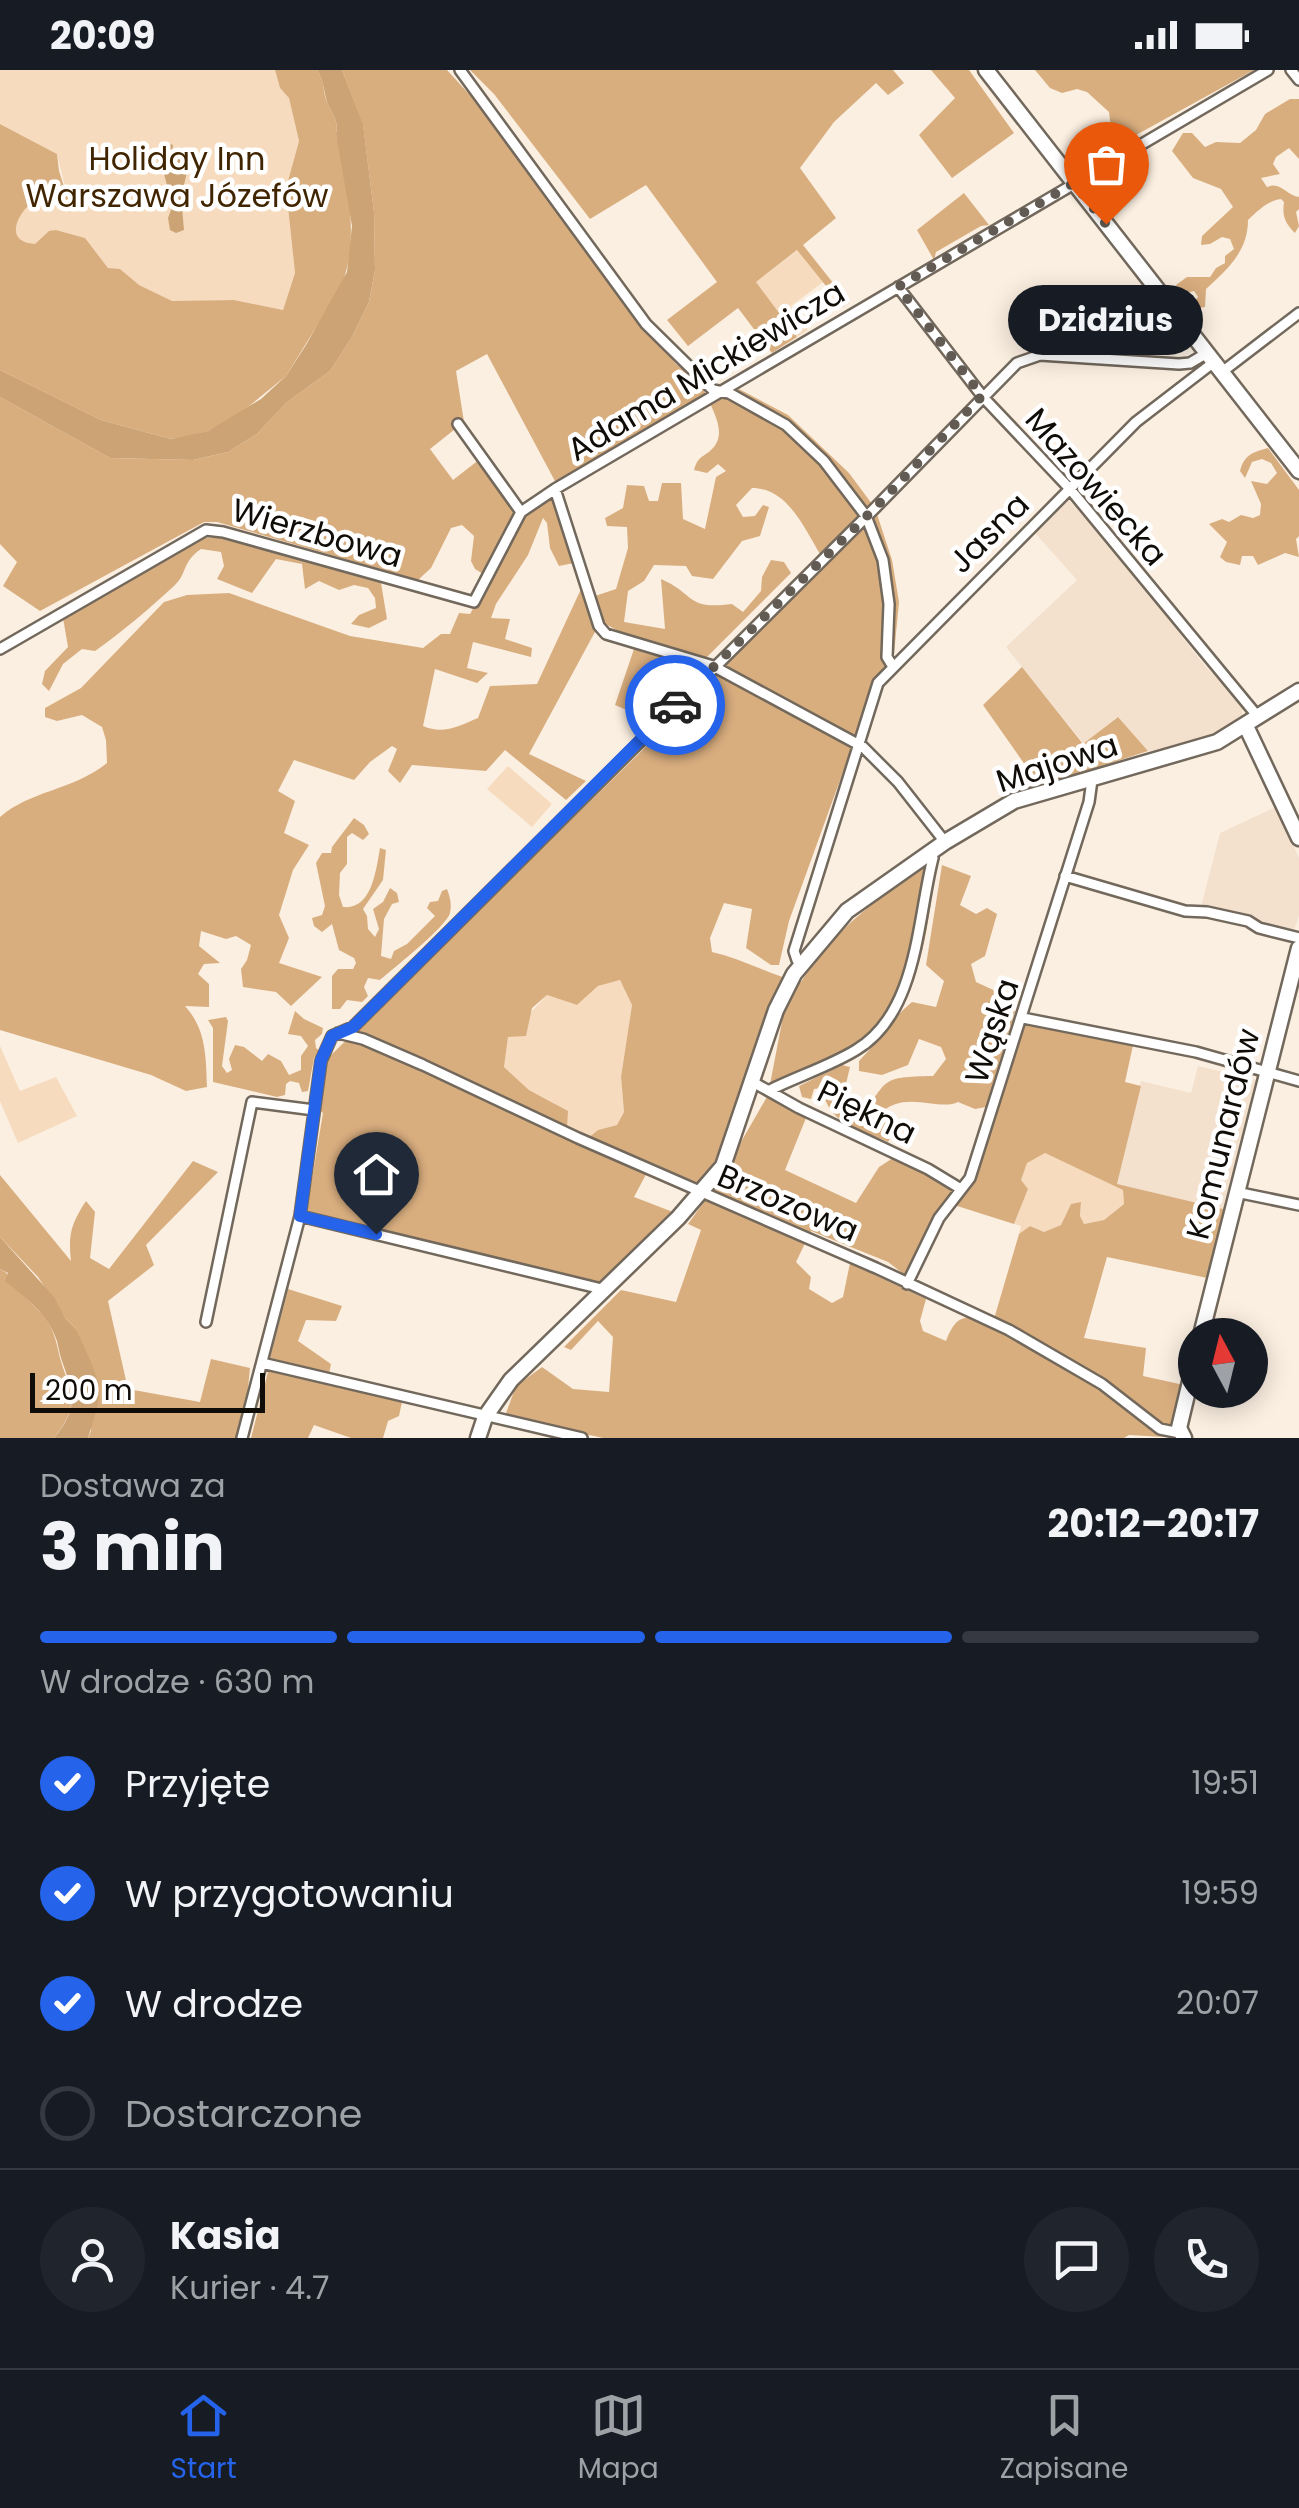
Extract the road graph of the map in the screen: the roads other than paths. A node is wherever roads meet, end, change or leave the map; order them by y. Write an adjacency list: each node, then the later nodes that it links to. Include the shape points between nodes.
1 (460, 70): 10 (street, via 646,324 710,388)
2 (986, 70): 6 (street)
3 (1268, 70): 6 (street, Adama Mickiewicza)
4 (1291, 70): 5 (street)
5 (1299, 80)
6 (1074, 183): 7 (street, Adama Mickiewicza); 9 (street)
7 (898, 287): 10 (street, Adama Mickiewicza); 11 (street, Mazowiecka)
8 (1299, 313): 9 (street, Jasna)
9 (1214, 362): 11 (street, via 1040,355 1016,363); 13 (street); 15 (street, Jasna, via 1136,422)
10 (722, 391): 14 (street, Adama Mickiewicza); 17 (street, via 786,425)
11 (982, 396): 15 (street, Mazowiecka); 17 (street)
12 (458, 424): 16 (street)
13 (1299, 470)
14 (555, 489): 16 (street, Adama Mickiewicza); 21 (street, via 598,626)
15 (1070, 489): 20 (street, Jasna); 23 (street, Mazowiecka)
16 (522, 512): 18 (street, Adama Mickiewicza)
17 (866, 516): 20 (street, via 884,560); 21 (street)
18 (471, 603): 19 (street, Wierzbowa, via 206,530)
19 (0, 649)
20 (892, 664): 24 (street, via 875,690)
21 (713, 666): 24 (street); 34 (street)
22 (1299, 691): 23 (street, Majowa)
23 (1252, 722): 25 (street, Majowa, via 1217,742); 26 (street)
24 (859, 745): 27 (street); 32 (street)
25 (1092, 780): 27 (street, Majowa, via 1014,801); 29 (street, Wąska)
26 (1297, 829)
27 (944, 842): 28 (street, Majowa)
28 (930, 852): 32 (street, Majowa, via 847,911); 40 (street, via 910,967 882,1026 858,1049)
29 (1065, 876): 30 (street); 33 (street, Wąska)
30 (1299, 938)
31 (1299, 948): 37 (street, Komunardów)
32 (798, 957): 38 (street, Majowa)
33 (1023, 1018): 37 (street); 42 (street, Wąska)
34 (353, 1027): 35 (street); 36 (street, Brzozowa)
35 (338, 1033): 36 (street, Brzozowa); 41 (street, via 321,1060)
36 (363, 1039): 44 (street, Brzozowa)
37 (1267, 1072): 39 (street); 43 (street, Komunardów)
38 (751, 1080): 40 (street, Piękna); 44 (street, Majowa, via 722,1166)
39 (1299, 1081)
40 (770, 1090): 42 (street, Piękna)
41 (314, 1110): 46 (street); 50 (street, via 252,1102)
42 (961, 1189): 47 (street, Wąska)
43 (1236, 1192): 45 (street); 49 (street, Komunardów)
44 (702, 1193): 47 (street, Brzozowa); 48 (street, Majowa)
45 (1299, 1204)
46 (300, 1216): 48 (street); 51 (street)
47 (907, 1284): 54 (street, Brzozowa, via 1032,1342 1122,1397 1160,1429)
48 (606, 1290): 53 (street, Majowa, via 512,1380)
49 (1205, 1318)
50 (206, 1322)
51 (262, 1363): 53 (street); 55 (street)
52 (1187, 1408): 54 (street)
53 (485, 1416): 56 (street); 57 (street)
54 (1182, 1436)
55 (242, 1438)
56 (478, 1438)
57 (582, 1438)

